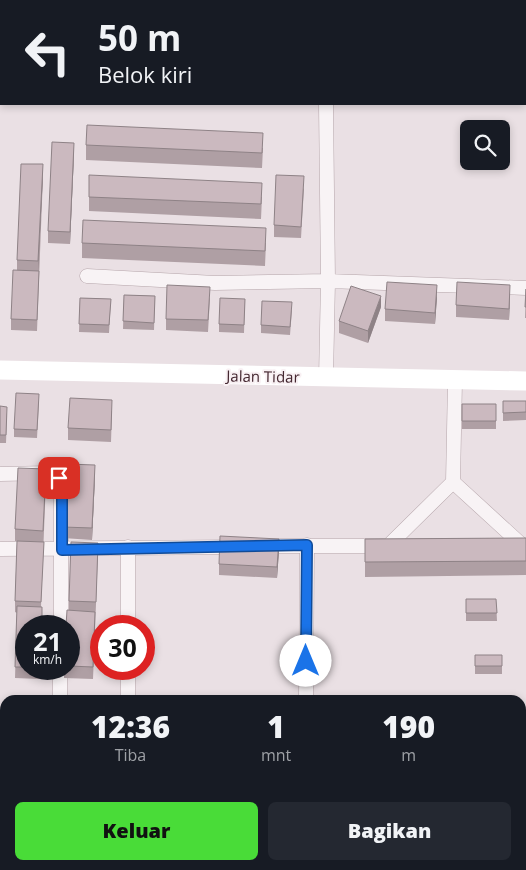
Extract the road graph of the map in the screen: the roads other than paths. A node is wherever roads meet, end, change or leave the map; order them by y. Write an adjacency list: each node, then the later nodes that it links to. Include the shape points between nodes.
1 (326, 105): 3 (street)
2 (87, 276): 3 (street, via 215,283)
3 (328, 281): 4 (street); 6 (street)
4 (526, 288)
5 (0, 370): 6 (main road, Jalan Tidar)
6 (326, 378): 7 (main road, Jalan Tidar)
7 (455, 381): 8 (main road, Jalan Tidar); 10 (street)
8 (526, 381)
9 (0, 474): 18 (street, via 46,472 59,478 62,489)
10 (453, 482): 12 (street); 15 (street)
11 (307, 545): 12 (street); 16 (street); 25 (street)
12 (387, 546): 13 (street)
13 (405, 547)
14 (506, 547): 15 (street)
15 (525, 547)
16 (128, 548): 18 (street); 20 (street)
17 (0, 549): 18 (street)
18 (62, 550): 19 (street)
19 (61, 615)
20 (128, 615)
21 (60, 680): 23 (street)
22 (128, 680): 24 (street)
23 (60, 695)
24 (128, 695)
25 (306, 695)

